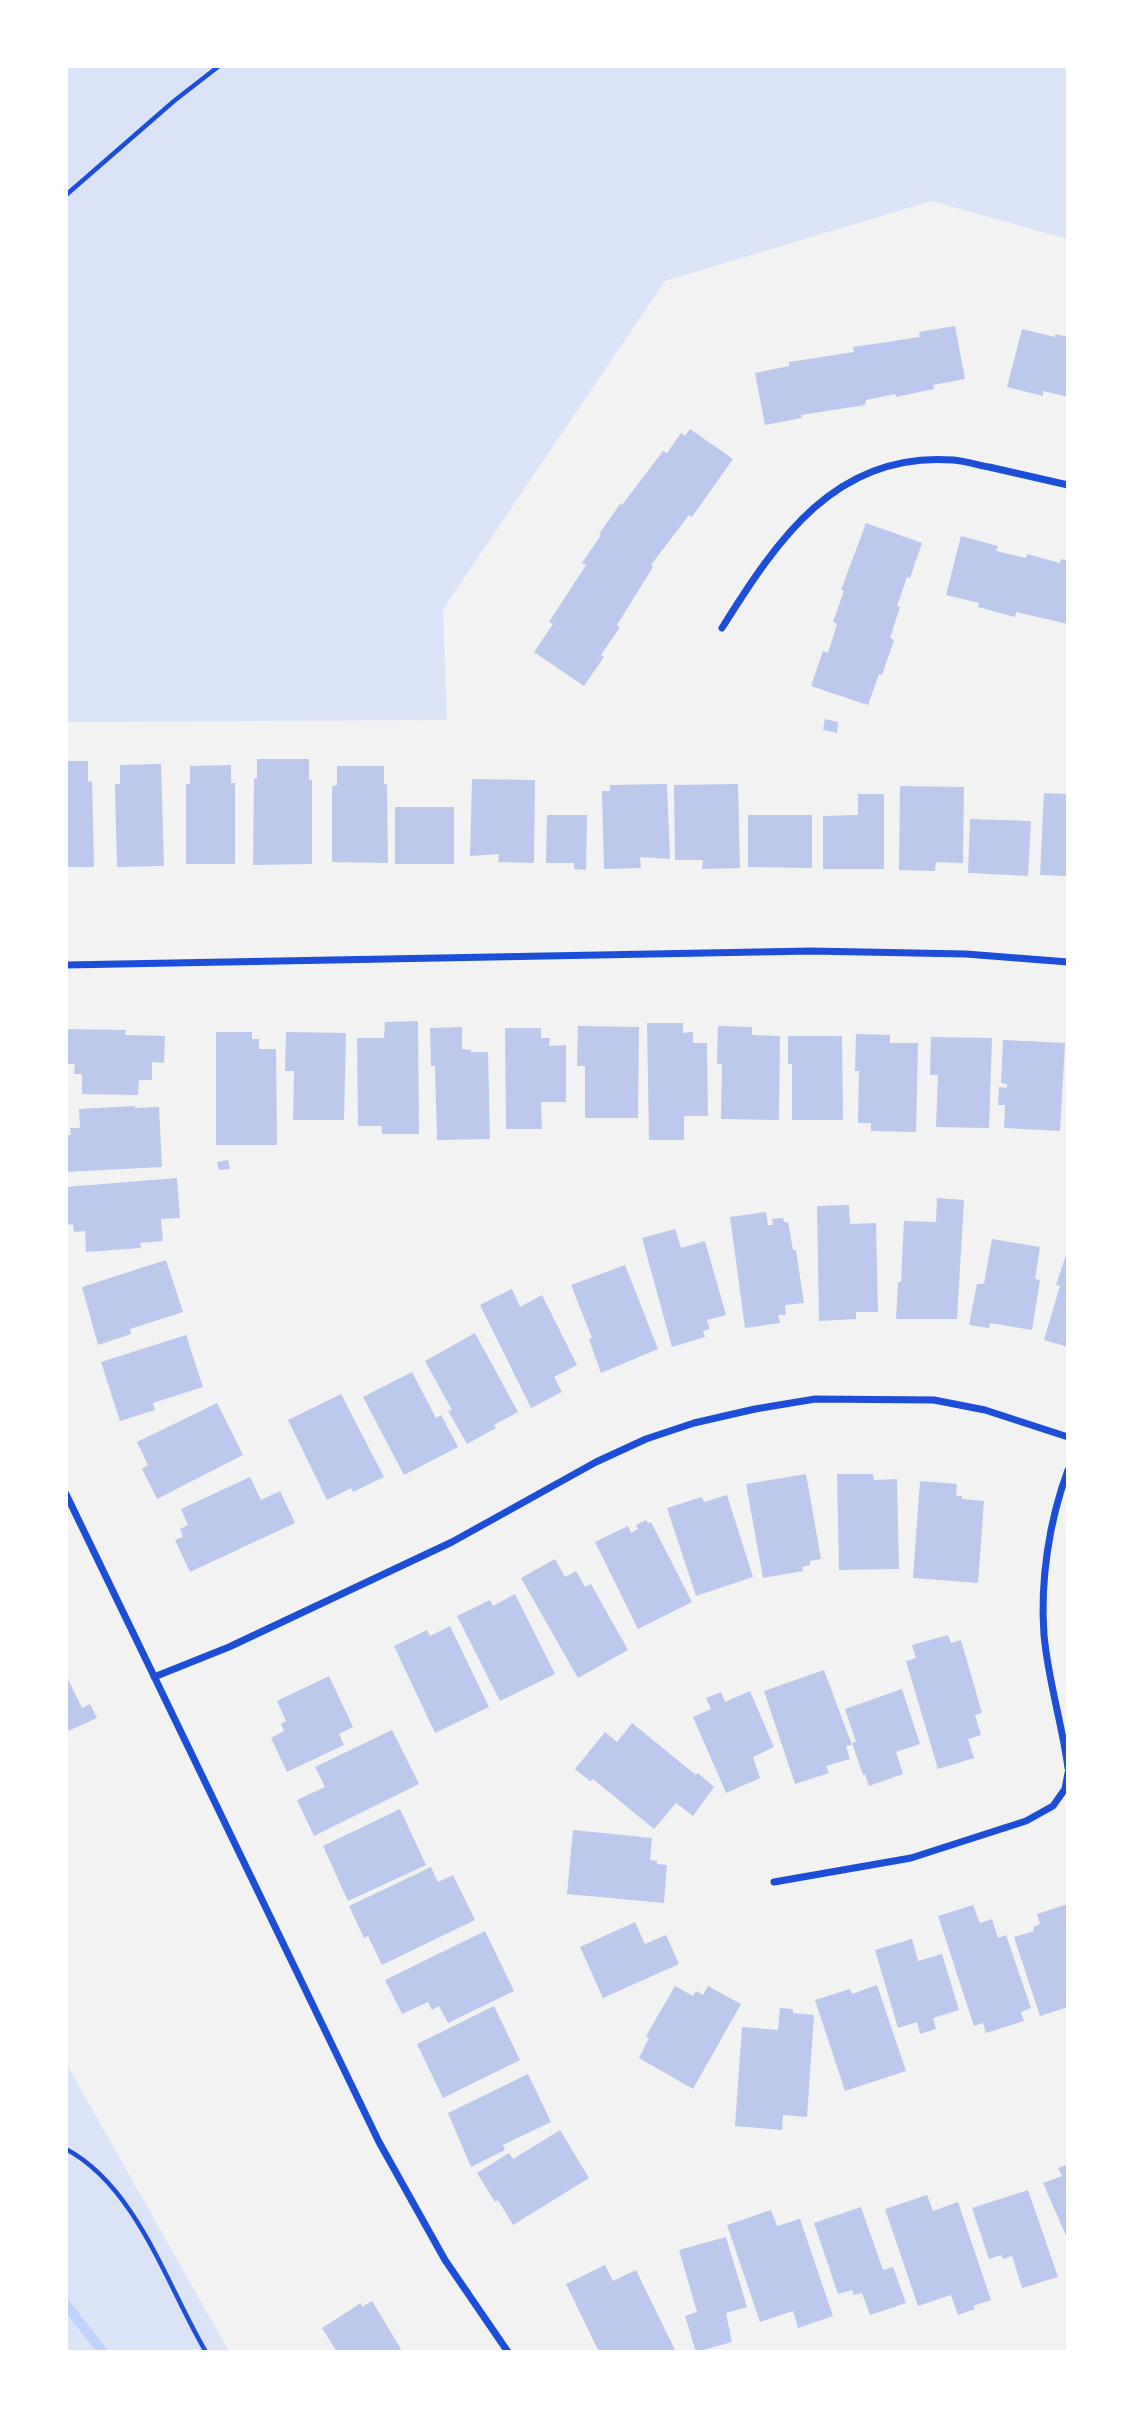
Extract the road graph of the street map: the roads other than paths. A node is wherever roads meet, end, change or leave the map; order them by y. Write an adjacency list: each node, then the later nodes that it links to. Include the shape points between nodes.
1 (1068, 485): 2 (street, via 956,460 892,464 835,489 808,510 759,569)
2 (722, 628)
3 (1068, 962): 4 (street, via 966,954 811,951)
4 (66, 965)
5 (1068, 1437): 8 (street, via 985,1410 934,1400 815,1399 694,1423 646,1438 452,1542 229,1647)
6 (1068, 1470): 9 (street, via 1056,1501 1045,1573 1044,1634)
7 (66, 1494): 8 (street)
8 (154, 1677): 12 (street, via 379,2142 445,2260)
9 (1068, 1768)
10 (1068, 1773): 11 (street, via 1065,1789 1053,1806 1026,1821 911,1858)
11 (774, 1882)
12 (508, 2351)

